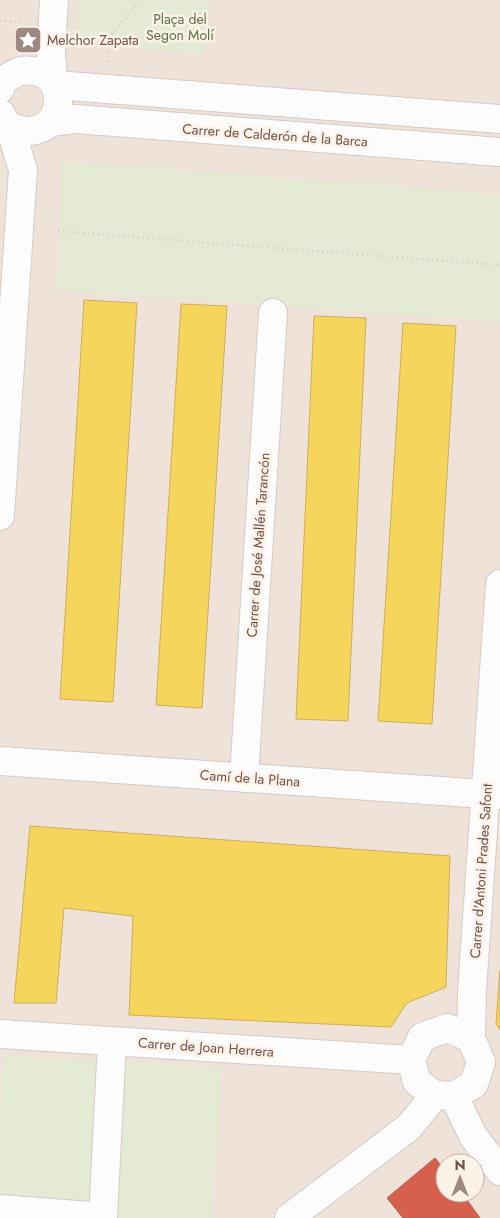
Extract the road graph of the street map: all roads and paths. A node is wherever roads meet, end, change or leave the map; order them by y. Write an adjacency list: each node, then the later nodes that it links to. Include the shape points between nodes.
1 (54, 0): 4 (street, via 50,53)
2 (140, 0): 5 (path, via 108,38 107,64 128,66)
3 (1, 80): 4 (street, via 20,70 38,71)
4 (54, 84): 5 (street); 8 (street, via 59,105)
5 (126, 91): 6 (street)
6 (500, 119)
7 (4, 121): 8 (street, Carrer de Calderón de la Barca, via 26,132); 10 (street)
8 (47, 125): 9 (street, Carrer de Calderón de la Barca, via 76,119); 10 (street)
9 (500, 152)
10 (12, 173): 14 (street)
11 (53, 231): 12 (path)
12 (500, 265)
13 (273, 313): 18 (street, Carrer de José Mallén Tarancón)
14 (0, 516)
15 (500, 584): 19 (street, Carrer d'Antoni Prades Safont)
16 (0, 761): 17 (street); 18 (street, Camí de la Plana)
17 (0, 765)
18 (244, 778): 19 (street, Camí de la Plana)
19 (493, 794): 22 (street, Carrer d'Antoni Prades Safont, via 472,991)
20 (0, 1034): 21 (street, Carrer de Joan Herrera)
21 (112, 1041): 23 (street, Carrer de Joan Herrera); 27 (street)
22 (484, 1054): 23 (street, via 447,1028 422,1037); 24 (street, via 474,1084)
23 (412, 1060): 24 (street, via 417,1082)
24 (445, 1096): 25 (street); 28 (street)
25 (500, 1171)
26 (0, 1209): 27 (street)
27 (102, 1218)
28 (289, 1218)

